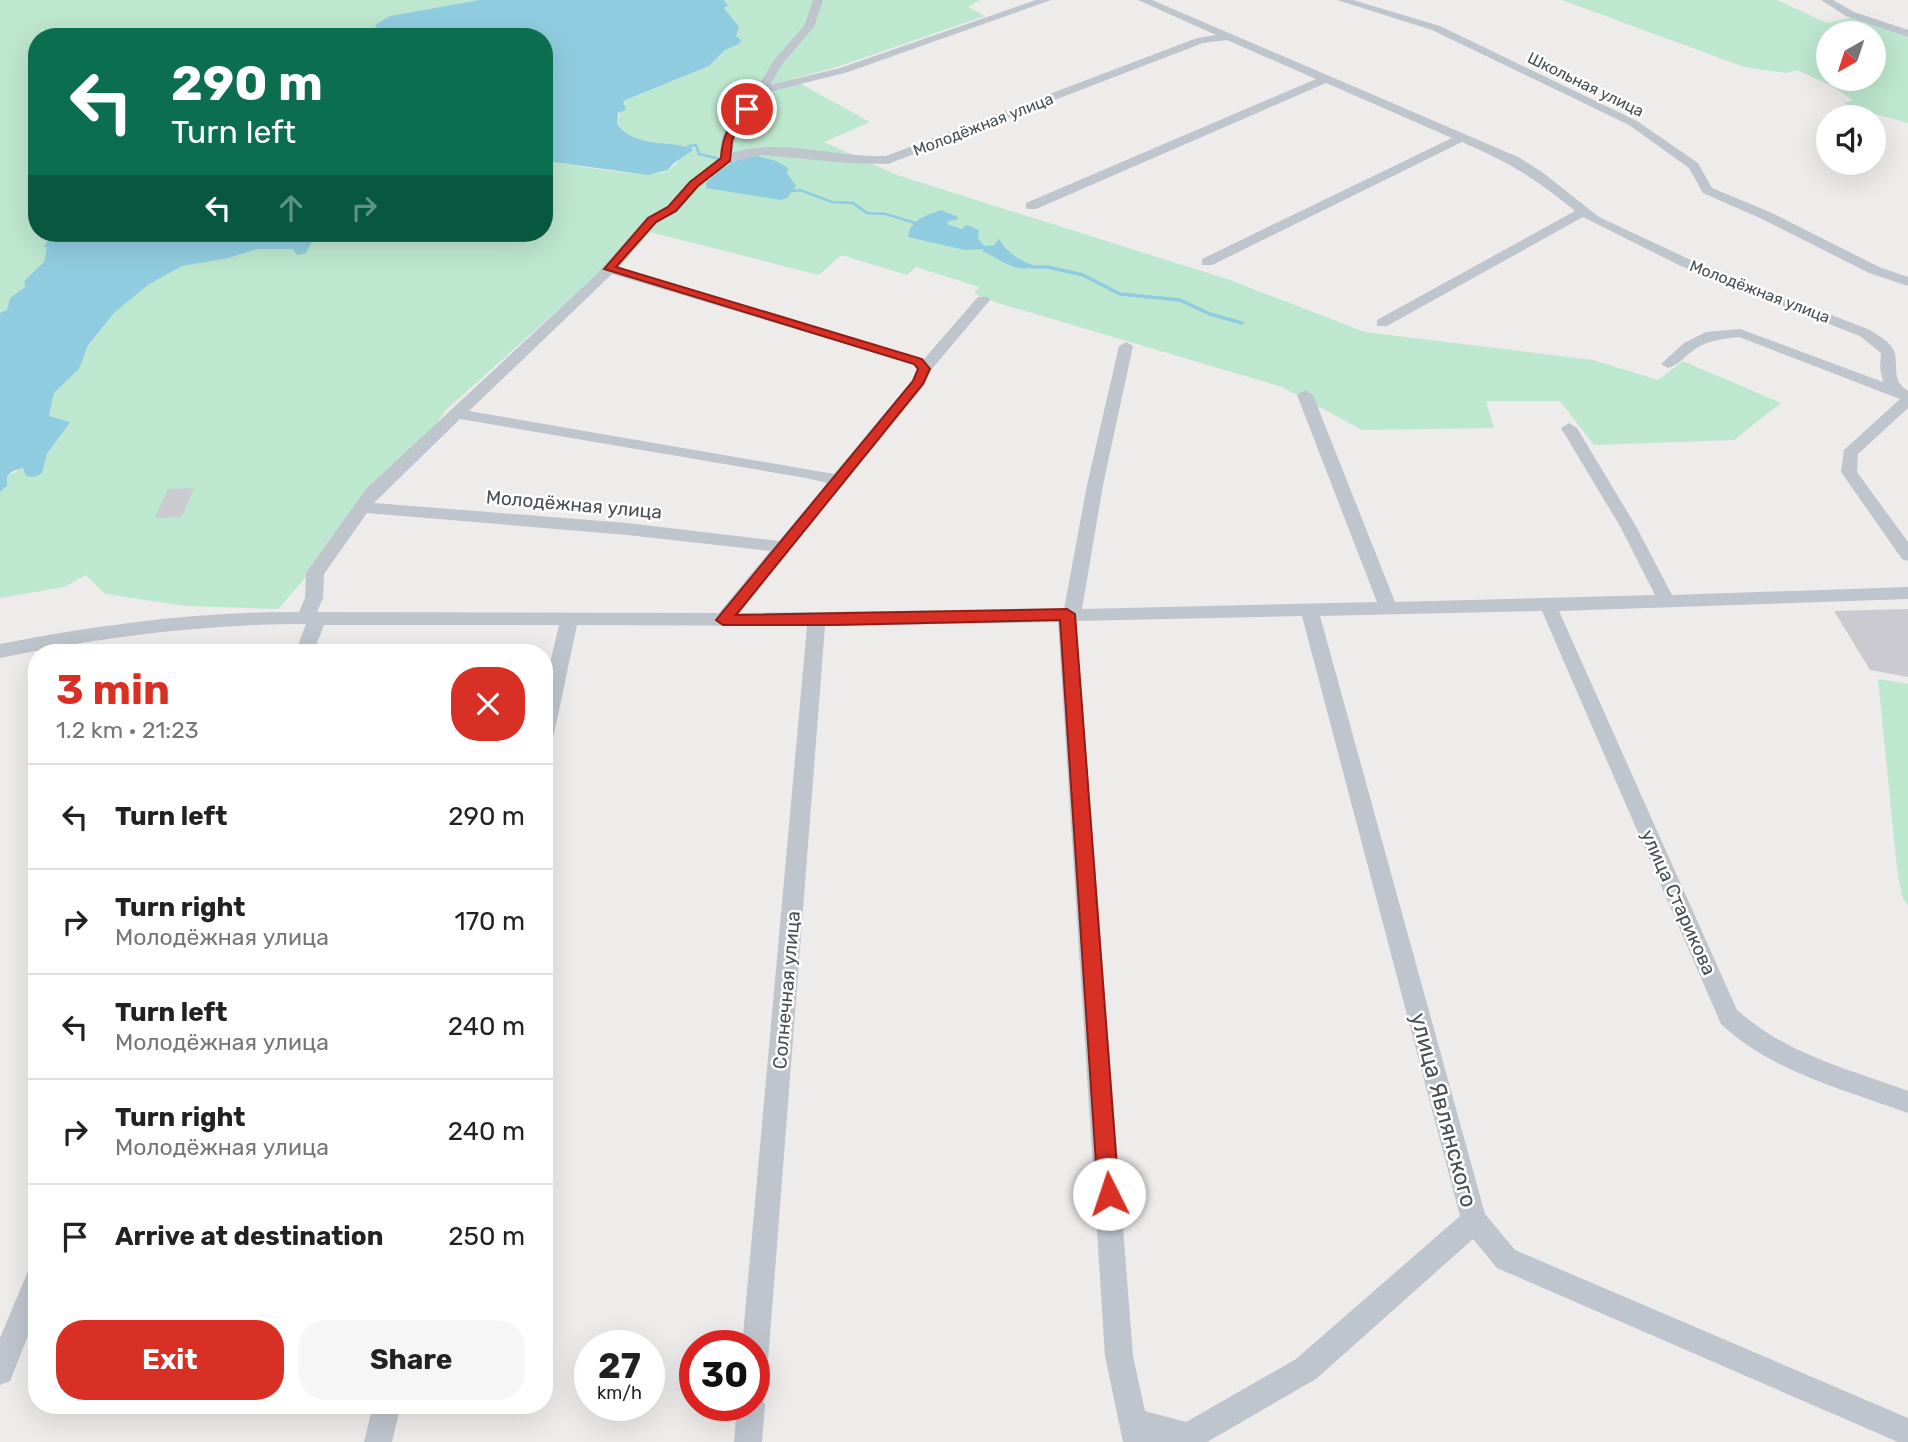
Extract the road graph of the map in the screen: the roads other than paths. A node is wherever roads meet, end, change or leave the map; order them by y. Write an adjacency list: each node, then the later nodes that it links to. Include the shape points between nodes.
1 (818, 0): 9 (street, via 809,27 778,62)
2 (1046, 0): 9 (street, via 844,70)
3 (1143, 0): 7 (street, Молодёжная улица)
4 (1342, 0): 16 (street, Школьная улица, via 1436,28 1633,123 1694,166 1707,190)
5 (1826, 0): 6 (street, via 1850,15)
6 (1908, 34)
7 (1234, 38): 8 (street, Молодёжная улица); 11 (street, Молодёжная улица, via 1201,40 888,160 864,163 753,150)
8 (1328, 78): 10 (street, Молодёжная улица); 12 (street)
9 (761, 91): 11 (street, via 732,127)
10 (1463, 137): 13 (street, Молодёжная улица, via 1538,175); 14 (street)
11 (726, 159): 15 (street, Молодёжная улица, via 672,209 652,220)
12 (1031, 206)
13 (1586, 211): 18 (street); 23 (street, Молодёжная улица, via 1594,220 1686,263 1865,333 1888,353 1885,373 1889,384)
14 (1207, 262)
15 (609, 269): 21 (street, via 918,361); 24 (street, Молодёжная улица)
16 (1908, 282)
17 (983, 300): 21 (street)
18 (1382, 323)
19 (1126, 346): 35 (street)
20 (1668, 364): 23 (street, via 1711,335 1740,333)
21 (924, 369): 26 (street, via 919,382)
22 (1305, 396): 33 (street)
23 (1906, 398): 29 (street, via 1850,453 1849,472)
24 (454, 414): 26 (street); 27 (street, Молодёжная улица)
25 (1569, 428): 31 (street)
26 (838, 481): 28 (street)
27 (362, 507): 28 (street, Молодёжная улица); 36 (street, Молодёжная улица, via 315,573)
28 (783, 547): 38 (street)
29 (1908, 555)
30 (1908, 593): 31 (street)
31 (1666, 600): 32 (street)
32 (1548, 605): 33 (street); 45 (street, улица Старикова, via 1729,1017 1781,1055)
33 (1388, 607): 34 (street)
34 (1309, 608): 35 (street); 46 (street, улица Являнского)
35 (1070, 614): 39 (street); 52 (street, via 1119,1356)
36 (312, 617): 37 (street); 40 (street, via 142,628); 41 (street)
37 (569, 619): 38 (street); 44 (street)
38 (723, 620): 39 (street)
39 (817, 620): 48 (street, Солнечная улица)
40 (36, 644)
41 (306, 644)
42 (28, 645): 43 (street)
43 (0, 651)
44 (553, 693)
45 (1908, 1101)
46 (1474, 1221): 52 (street, via 1306,1369 1188,1437); 53 (street, улица Являнского, via 1506,1259)
47 (28, 1302): 49 (street)
48 (757, 1330)
49 (0, 1371)
50 (385, 1414): 54 (street)
51 (750, 1421): 55 (street)
52 (1135, 1432)
53 (1908, 1432)
54 (378, 1442)
55 (748, 1442)

